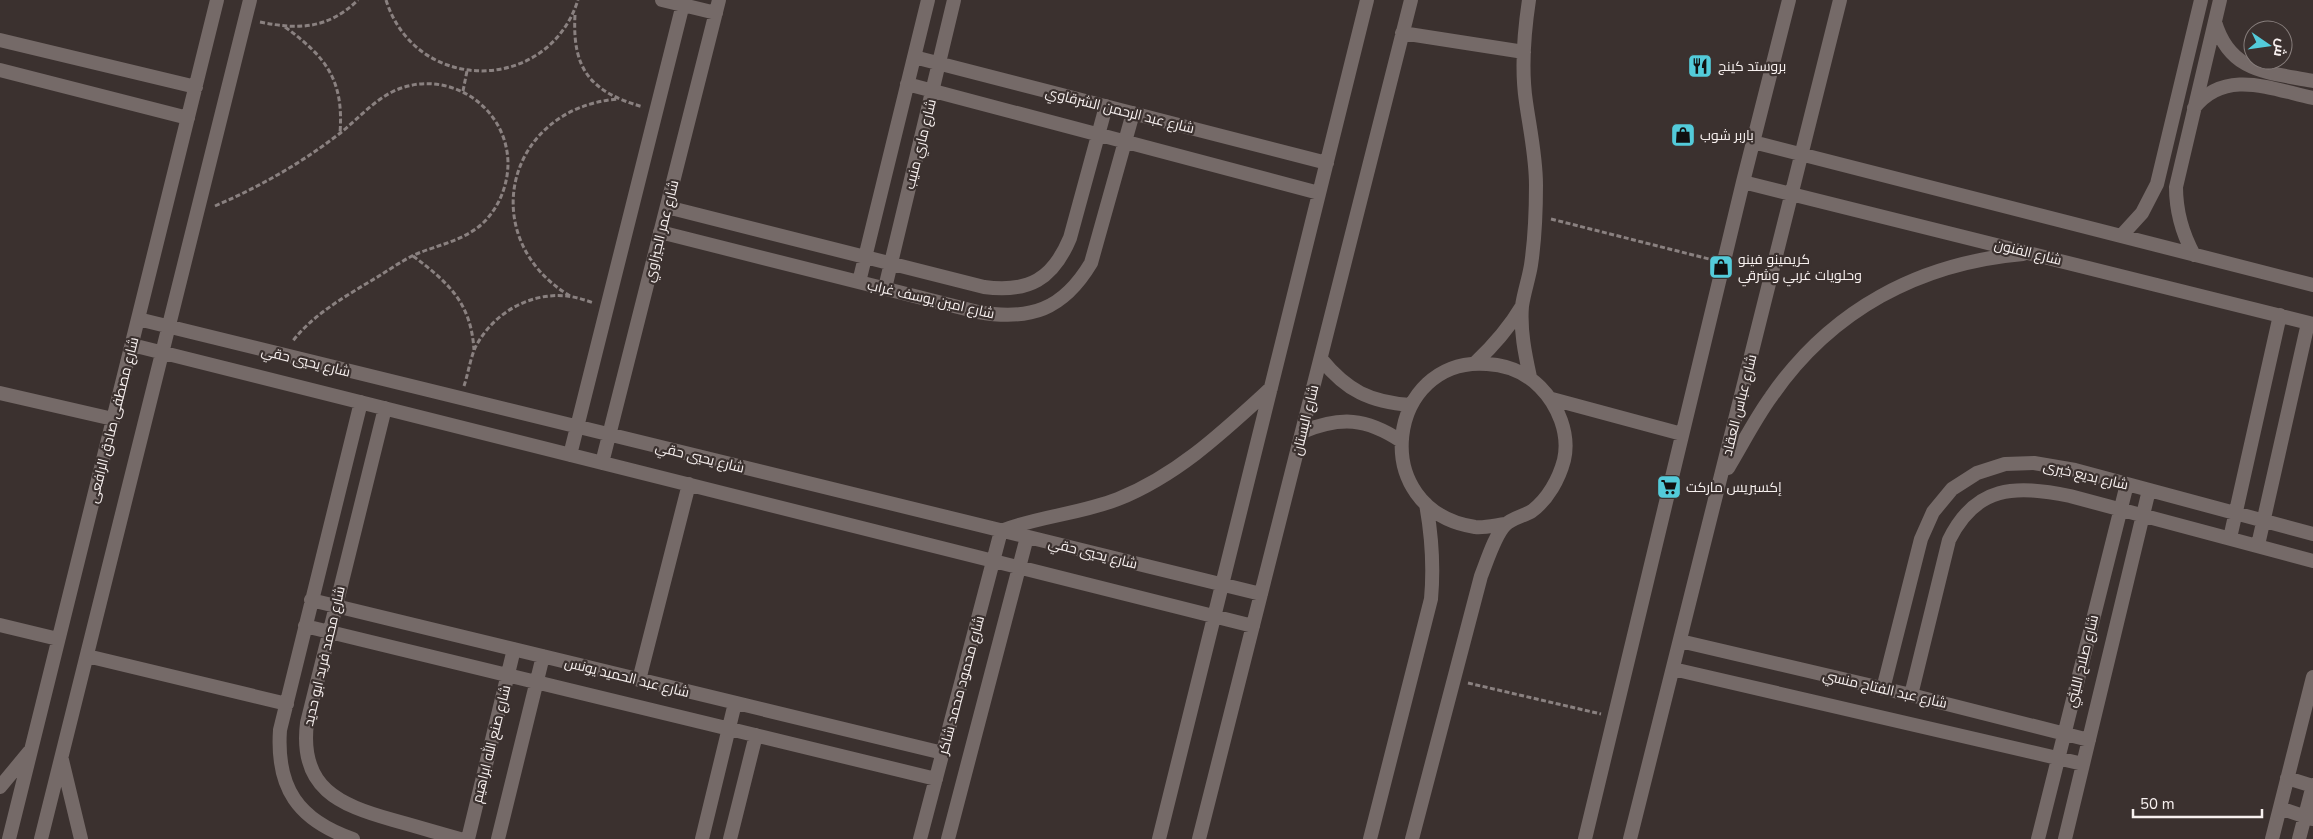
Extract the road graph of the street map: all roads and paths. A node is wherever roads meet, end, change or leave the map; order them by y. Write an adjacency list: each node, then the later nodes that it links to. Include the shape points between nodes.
1 (218, 0): 31 (street, شارع مصطفى صادق الرافعى)
2 (250, 0): 19 (street)
3 (358, 0): 21 (path, via 334,18 306,27)
4 (386, 0): 28 (path, via 395,21 414,45 439,62)
5 (578, 0): 18 (path)
6 (662, 0): 16 (street)
7 (928, 0): 25 (street, شارع ماري منيب)
8 (954, 0): 26 (street, شارع ماري منيب)
9 (1367, 0): 46 (street)
10 (1410, 0): 22 (street, شارع البستان)
11 (1529, 0): 24 (street)
12 (1789, 0): 44 (street)
13 (1840, 0): 45 (street, شارع عباس العقاد)
14 (2201, 0): 56 (street, via 2157,184 2142,213)
15 (2220, 0): 20 (street)
16 (684, 3): 17 (street); 38 (street)
17 (718, 7): 52 (street, شارع عمر الجيزاوي)
18 (575, 11): 28 (path, via 557,39 531,59 500,70); 35 (path, via 574,37 580,61 592,80)
19 (245, 19): 21 (path); 53 (street)
20 (2215, 22): 29 (street, via 2228,52 2241,62 2256,69); 37 (street)
21 (285, 27): 41 (path, via 320,56 334,78 340,103)
22 (1402, 33): 24 (street); 77 (street, شارع البستان)
23 (0, 40): 31 (street)
24 (1524, 52): 54 (street)
25 (914, 57): 26 (street, شارع عبد الرحمن الشرقاوي); 30 (street, شارع ماري منيب)
26 (939, 63): 33 (street, شارع ماري منيب); 36 (street, شارع عبد الرحمن الشرقاوي)
27 (0, 70): 40 (street)
28 (468, 71): 32 (path)
29 (2313, 81)
30 (908, 84): 33 (street, شارع عبد الرحمن الشرقاوي); 60 (street, شارع ماري منيب)
31 (196, 87): 40 (street, شارع مصطفى صادق الرافعى)
32 (463, 91): 41 (path, via 434,84 405,86 379,100); 47 (path, via 486,108 495,120 506,147)
33 (933, 91): 42 (street, شارع عبد الرحمن الشرقاوي); 61 (street, شارع ماري منيب)
34 (2313, 98): 37 (street, via 2236,83 2212,91)
35 (618, 99): 38 (path); 48 (path, via 584,105 553,121 530,147)
36 (1106, 106): 39 (street, شارع عبد الرحمن الشرقاوي); 42 (street, شارع امين يوسف غراب)
37 (2193, 109): 58 (street, via 2178,174 2176,201 2181,228)
38 (656, 110): 68 (street)
39 (1133, 113): 43 (street, شارع امين يوسف غراب); 46 (street, شارع عبد الرحمن الشرقاوي)
40 (188, 118): 70 (street, شارع مصطفى صادق الرافعى)
41 (340, 134): 53 (path, via 279,175)
42 (1098, 134): 43 (street, شارع عبد الرحمن الشرقاوي); 61 (street, شارع امين يوسف غراب, via 1070,238 1061,258 1047,275 1028,286 1006,290)
43 (1125, 141): 50 (street, شارع عبد الرحمن الشرقاوي); 65 (street, شارع امين يوسف غراب, via 1091,264 1080,283 1064,298 1037,312 1000,316)
44 (1753, 142): 45 (street); 49 (street)
45 (1801, 154): 51 (street, شارع عباس العقاد); 56 (street)
46 (1327, 163): 50 (street)
47 (507, 177): 48 (path); 59 (path, via 499,202 483,223 461,238)
48 (516, 179): 66 (path, via 514,214 523,247 542,276)
49 (1743, 182): 51 (street, شارع الفنون); 62 (street)
50 (1319, 193): 80 (street)
51 (1791, 194): 57 (street, شارع الفنون); 95 (street, شارع عباس العقاد)
52 (667, 207): 55 (street, شارع عمر الجيزاوي); 60 (street, شارع امين يوسف غراب)
53 (196, 214): 72 (street)
54 (1536, 215): 62 (path); 67 (street, via 1531,265)
55 (660, 232): 63 (street, شارع امين يوسف غراب); 90 (street, شارع عمر الجيزاوي)
56 (2122, 236): 58 (street)
57 (2035, 253): 69 (street, شارع الفنون); 95 (street, via 1991,257 1947,267 1905,282 1830,330 1798,362 1771,397)
58 (2194, 255): 64 (street)
59 (413, 256): 74 (path, via 455,292 467,314); 76 (path, via 312,320)
60 (865, 257): 61 (street, شارع امين يوسف غراب); 63 (street, شارع ماري منيب)
61 (891, 263): 65 (street, شارع ماري منيب)
62 (1723, 263): 91 (street)
63 (859, 282): 65 (street, شارع امين يوسف غراب)
64 (2313, 286)
65 (885, 288)
66 (570, 296): 68 (path); 74 (path, via 546,296 513,308 490,326)
67 (1522, 305): 78 (street, via 1499,339); 79 (street)
68 (607, 307): 88 (street)
69 (2280, 315): 71 (street, شارع الفنون); 101 (street)
70 (138, 319): 72 (street, شارع يحيي حقي); 73 (street, شارع مصطفى صادق الرافعى)
71 (2311, 323): 103 (street)
72 (169, 326): 75 (street); 76 (street, شارع يحيي حقي)
73 (132, 345): 75 (street, شارع يحيي حقي); 87 (street, شارع مصطفى صادق الرافعى)
74 (474, 350): 82 (path)
75 (162, 352): 84 (street, شارع يحيي حقي); 125 (street)
76 (283, 355): 82 (street, شارع يحيي حقي)
77 (1321, 359): 85 (street, via 1350,388 1369,398); 89 (street, شارع البستان)
78 (1475, 363): 79 (street, via 1504,365); 85 (street, via 1450,369 1428,384)
79 (1530, 377): 83 (street)
80 (1271, 388): 105 (street, via 1196,455 1158,480 1118,499); 113 (street)
81 (0, 392): 87 (street)
82 (461, 398): 88 (street, شارع يحيي حقي)
83 (1552, 399): 91 (street); 104 (street, via 1564,428 1564,459 1553,488 1533,510)
84 (361, 402): 86 (street, شارع يحيي حقي); 115 (street, شارع محمد فريد ابو حديد)
85 (1411, 405): 92 (street)
86 (385, 408): 93 (street, شارع يحيي حقي); 116 (street, شارع محمد فريد ابو حديد)
87 (113, 419): 122 (street, شارع مصطفى صادق الرافعى)
88 (577, 426): 90 (street, شارع يحيي حقي); 93 (street)
89 (1302, 432): 92 (street, via 1321,424 1342,421 1377,427); 114 (street, شارع البستان)
90 (609, 434): 94 (street, شارع عمر الجيزاوي); 105 (street, شارع يحيي حقي)
91 (1682, 434): 137 (street)
92 (1401, 441): 99 (street, via 1406,472)
93 (570, 454): 94 (street, شارع يحيي حقي)
94 (602, 463): 96 (street, شارع يحيي حقي)
95 (1720, 482): 123 (street, شارع عباس العقاد)
96 (689, 484): 110 (street, شارع يحيي حقي); 130 (street)
97 (2127, 484): 98 (street, شارع بديع خيرى); 100 (street, شارع صلاح الليثي); 133 (street, شارع بديع خيرى, via 2034,463 2005,464 1977,473 1952,489 1933,512 1921,539)
98 (2150, 490): 101 (street, شارع بديع خيرى); 102 (street, شارع صلاح الليثي)
99 (1426, 504): 104 (street, via 1450,520 1477,527); 166 (street, via 1432,536 1431,599)
100 (2120, 509): 102 (street, شارع بديع خيرى); 134 (street, شارع بديع خيرى, via 2044,491 2018,490 1992,495 1973,505 1958,521 1949,540); 139 (street, شارع صلاح الليثي)
101 (2236, 512): 103 (street, شارع بديع خيرى); 108 (street)
102 (2143, 515): 108 (street, شارع بديع خيرى); 141 (street, شارع صلاح الليثي)
103 (2264, 520): 106 (street, شارع بديع خيرى); 109 (street)
104 (1506, 524): 131 (street, via 1481,576)
105 (1001, 530): 107 (street, شارع يحيي حقي); 110 (street, شارع محمود محمد شاكر)
106 (2313, 534)
107 (1027, 537): 112 (street, شارع محمود محمد شاكر); 113 (street, شارع يحيي حقي)
108 (2230, 538): 109 (street, شارع بديع خيرى)
109 (2258, 545): 111 (street, شارع بديع خيرى)
110 (993, 561): 112 (street, شارع يحيي حقي); 143 (street, شارع محمود محمد شاكر)
111 (2313, 561)
112 (1019, 567): 117 (street, شارع يحيي حقي); 163 (street, شارع محمود محمد شاكر)
113 (1222, 585): 114 (street, شارع يحيي حقي); 117 (street)
114 (1261, 594): 120 (street, شارع البستان)
115 (312, 600): 116 (street, شارع عبد الحميد يونس); 119 (street, شارع محمد فريد ابو حديد)
116 (336, 606): 121 (street, شارع محمد فريد ابو حديد); 124 (street, شارع عبد الحميد يونس)
117 (1214, 616): 120 (street, شارع يحيي حقي); 164 (street)
118 (0, 625): 122 (street)
119 (305, 626): 121 (street, شارع عبد الحميد يونس); 136 (street, شارع محمد فريد ابو حديد)
120 (1253, 626): 165 (street, شارع البستان)
121 (329, 632): 128 (street, شارع عبد الحميد يونس); 157 (street, شارع محمد فريد ابو حديد, via 305,742 308,762 317,780 346,805)
122 (58, 639): 142 (street, شارع مصطفى صادق الرافعى)
123 (1680, 641): 127 (street, شارع عباس العقاد); 133 (street, شارع عبد الفتاح منسي)
124 (514, 649): 126 (street, شارع عبد الحميد يونس); 128 (street, شارع صنع الله ابراهيم)
125 (87, 656): 136 (street); 144 (street)
126 (543, 656): 130 (street, شارع عبد الحميد يونس); 132 (street)
127 (1673, 669): 145 (street, شارع عبد الفتاح منسي); 169 (street, شارع عباس العقاد)
128 (508, 675): 132 (street, شارع عبد الحميد يونس); 158 (street, شارع صنع الله ابراهيم)
129 (2313, 677): 147 (street)
130 (639, 680): 135 (street, شارع عبد الحميد يونس)
131 (1453, 680): 137 (path); 167 (street)
132 (537, 682): 138 (street, شارع عبد الحميد يونس); 159 (street)
133 (1883, 689): 134 (street, شارع عبد الفتاح منسي)
134 (1912, 695): 139 (street, شارع عبد الفتاح منسي)
135 (736, 703): 138 (street); 143 (street, شارع عبد الحميد يونس)
136 (287, 704): 156 (street, شارع محمد فريد ابو حديد, via 278,755 284,780 297,803 315,822)
137 (1614, 717): 168 (street)
138 (729, 729): 140 (street, شارع عبد الحميد يونس); 160 (street)
139 (2064, 734): 141 (street, شارع عبد الفتاح منسي); 145 (street, شارع صلاح الليثي)
140 (756, 735): 148 (street, شارع عبد الحميد يونس); 161 (street)
141 (2089, 740): 146 (street, شارع صلاح الليثي)
142 (31, 750): 150 (street); 153 (street, شارع مصطفى صادق الرافعى)
143 (943, 753): 148 (street, شارع محمود محمد شاكر)
144 (62, 757): 154 (street); 155 (street)
145 (2058, 758): 146 (street, شارع عبد الفتاح منسي); 170 (street, شارع صلاح الليثي)
146 (2083, 764): 171 (street, شارع صلاح الليثي)
147 (2287, 778): 149 (street); 151 (street)
148 (936, 779): 162 (street, شارع محمود محمد شاكر)
149 (2313, 786): 152 (street)
150 (0, 787)
151 (2280, 808): 152 (street); 172 (street)
152 (2309, 818): 173 (street)
153 (9, 839)
154 (41, 839)
155 (81, 839)
156 (353, 839)
157 (460, 839)
158 (468, 839)
159 (498, 839)
160 (702, 839)
161 (730, 839)
162 (920, 839)
163 (948, 839)
164 (1159, 839)
165 (1199, 839)
166 (1370, 839)
167 (1412, 839)
168 (1585, 839)
169 (1630, 839)
170 (2038, 839)
171 (2065, 839)
172 (2272, 839)
173 (2299, 839)

